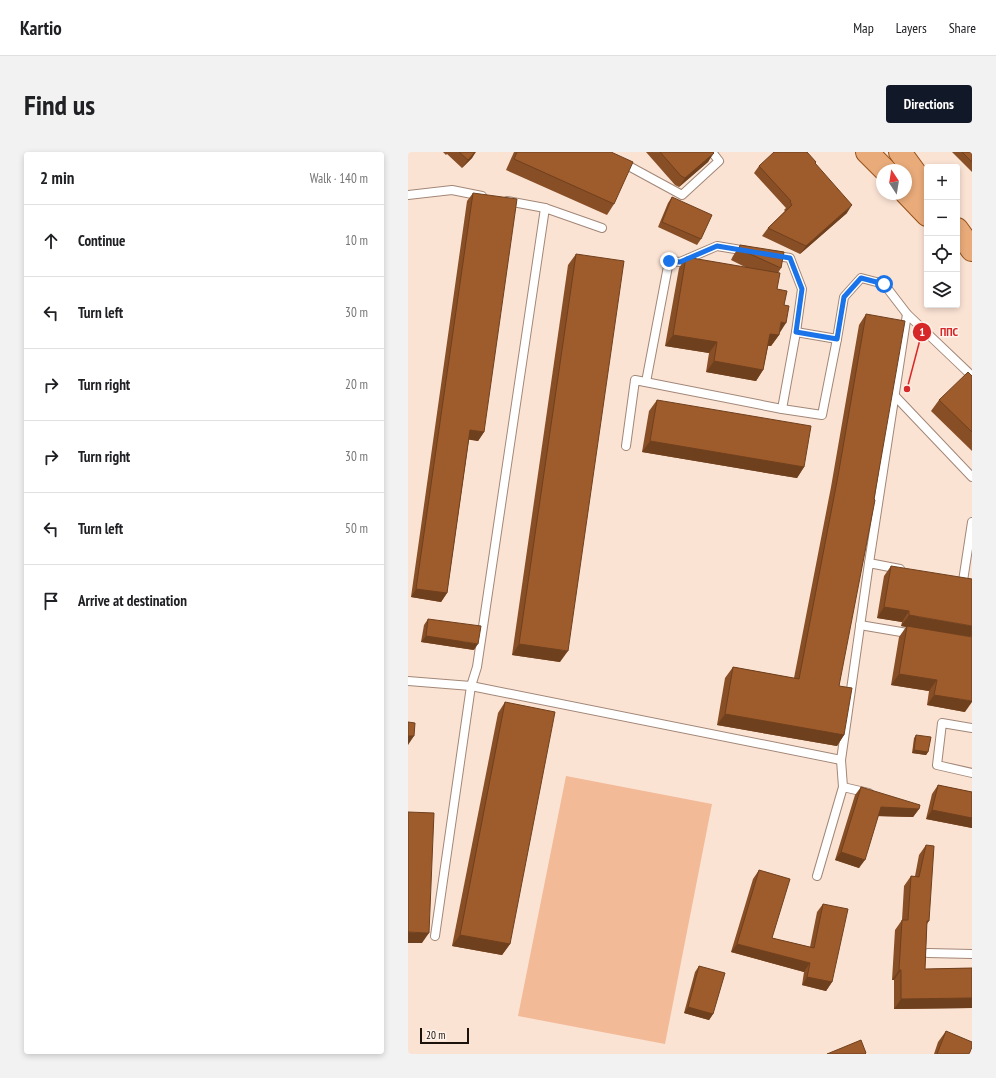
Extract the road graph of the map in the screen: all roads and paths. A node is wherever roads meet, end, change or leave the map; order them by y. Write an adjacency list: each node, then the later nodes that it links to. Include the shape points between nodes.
1 (712, 152): 4 (lane, via 719,161 682,195)
2 (867, 152): 5 (main road)
3 (900, 152): 6 (main road)
4 (625, 164)
5 (879, 164)
6 (924, 185)
7 (408, 195): 9 (lane, via 452,190)
8 (912, 199): 10 (main road)
9 (545, 208): 11 (lane); 32 (lane, via 476,667)
10 (924, 212)
11 (602, 228)
12 (960, 233): 14 (main road)
13 (960, 249): 15 (main road)
14 (972, 250)
15 (972, 262)
16 (907, 314): 18 (lane, via 884,284 861,278 844,297); 19 (lane); 21 (lane)
17 (796, 332): 18 (lane); 20 (lane, via 802,289 790,258 717,246 680,262 669,261); 22 (lane)
18 (837, 339): 22 (lane, via 822,415)
19 (972, 376)
20 (646, 382): 22 (lane); 23 (lane, via 635,380)
21 (895, 396): 24 (lane); 26 (lane)
22 (782, 409)
23 (626, 446)
24 (972, 477)
25 (972, 522): 28 (lane, via 959,580)
26 (869, 564): 27 (lane); 29 (lane)
27 (908, 571)
28 (972, 582)
29 (860, 625): 30 (lane); 34 (lane)
30 (920, 635)
31 (408, 681): 32 (lane)
32 (471, 686): 34 (lane); 39 (lane)
33 (972, 728): 35 (lane, via 942,723 937,765)
34 (841, 760): 36 (lane)
35 (972, 773)
36 (843, 787): 37 (lane); 38 (lane)
37 (874, 794)
38 (817, 876)
39 (435, 936)
40 (928, 954): 41 (lane)
41 (972, 954)

